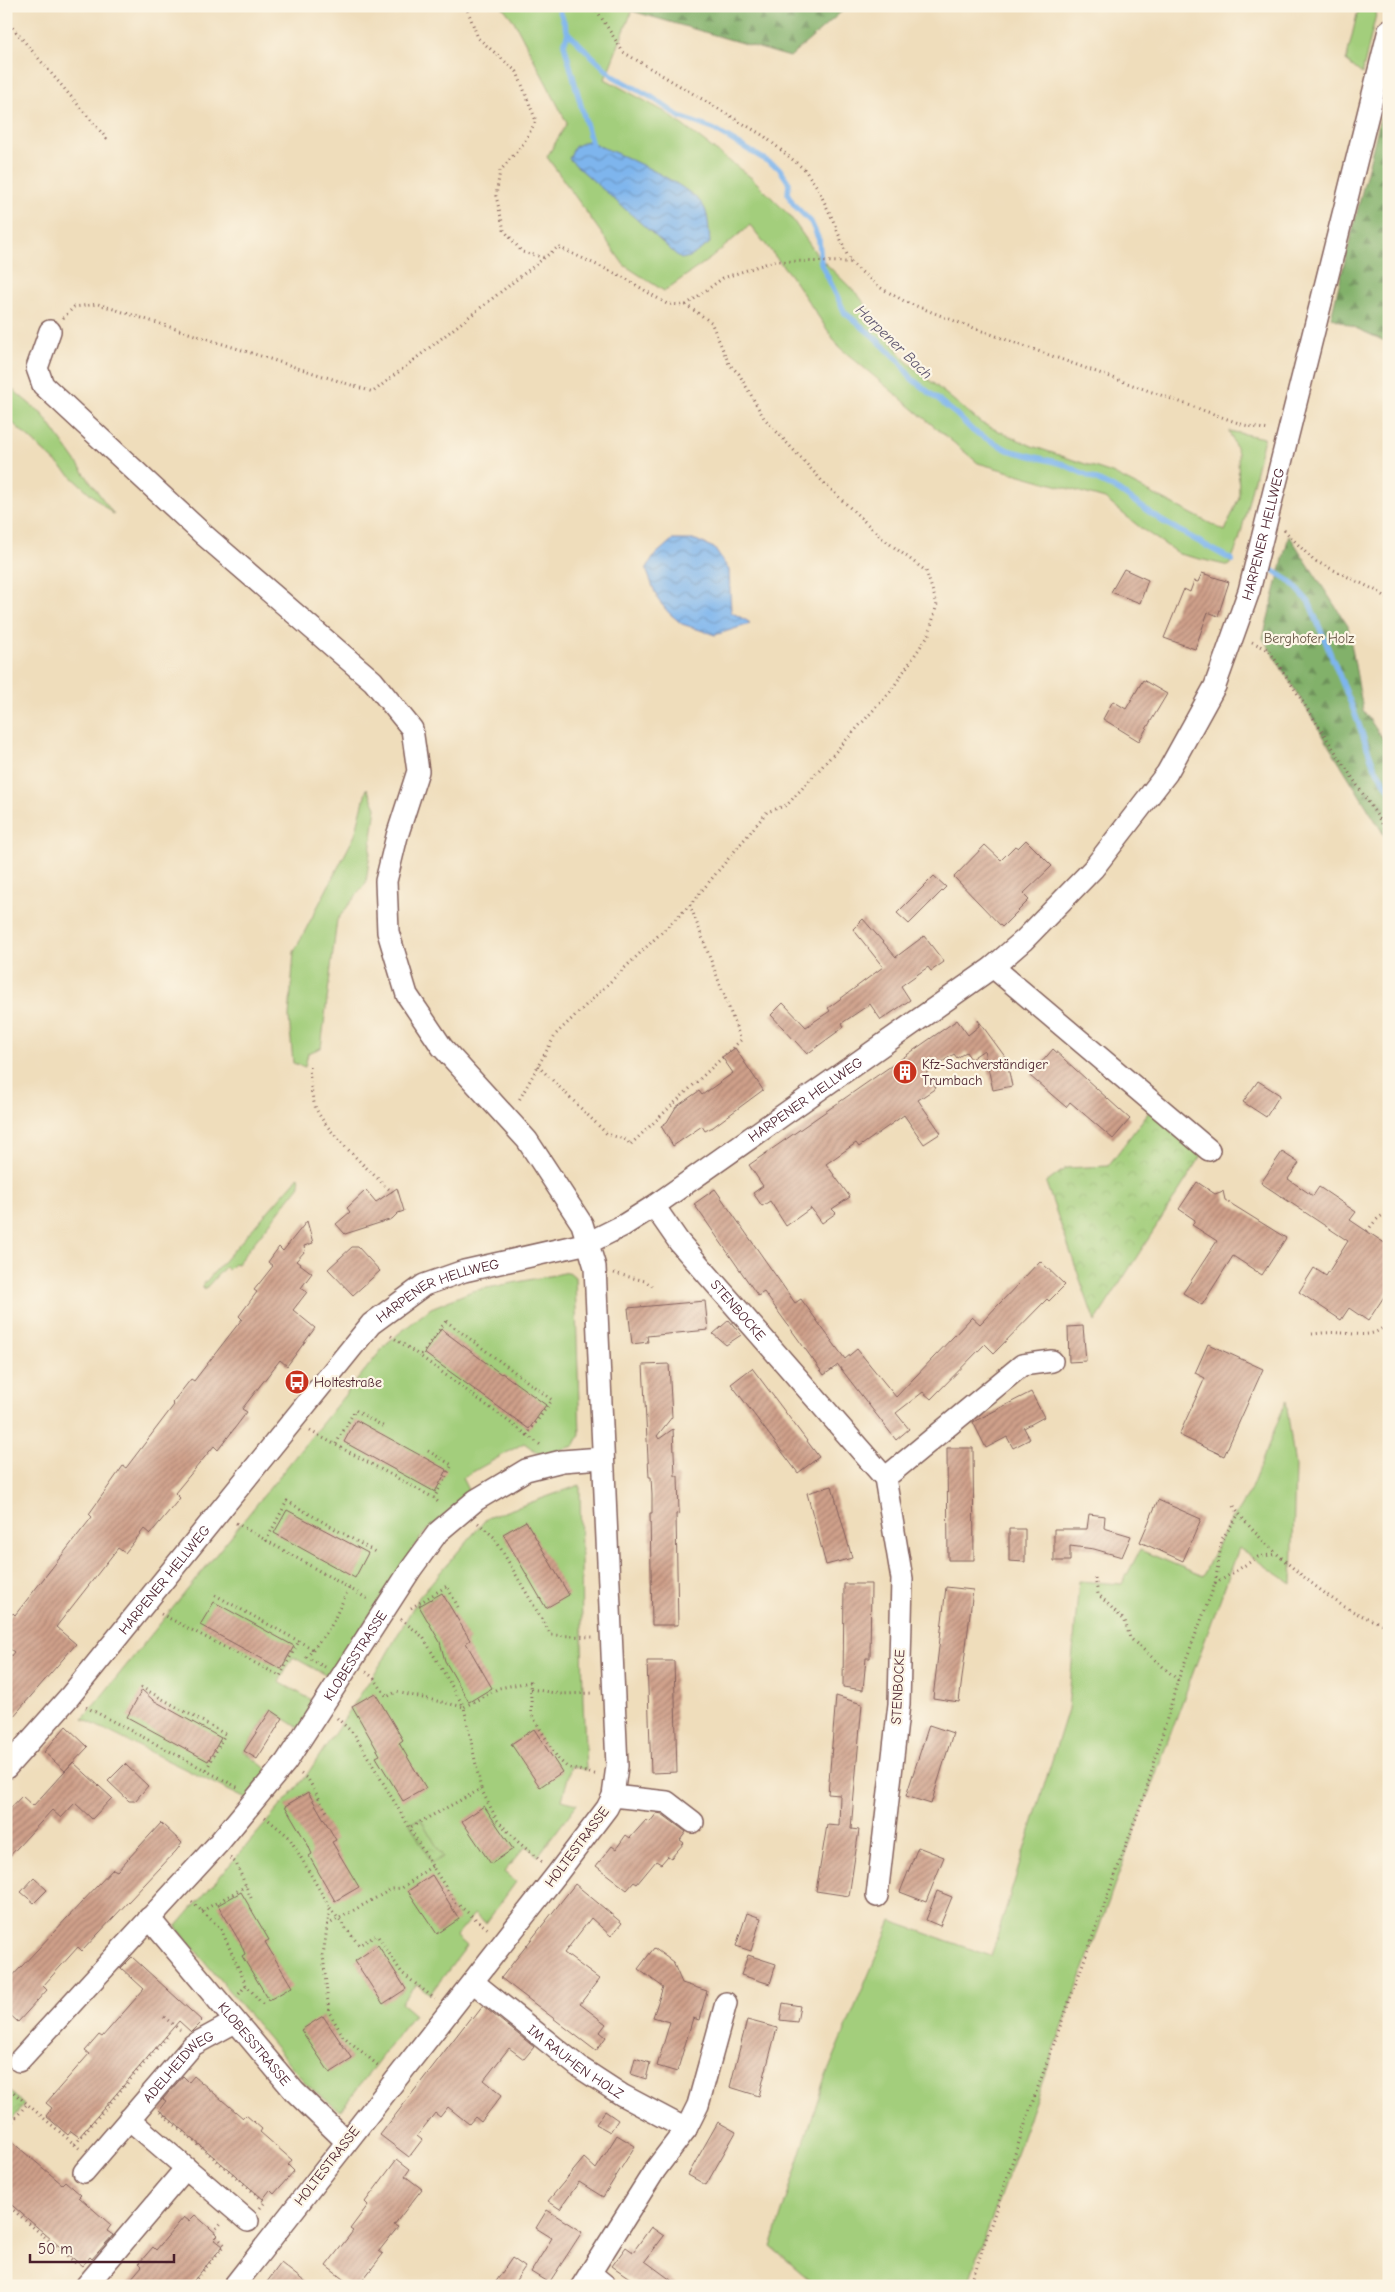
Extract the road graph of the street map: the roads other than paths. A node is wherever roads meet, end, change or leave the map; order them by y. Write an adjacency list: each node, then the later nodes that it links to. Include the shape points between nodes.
1 (1389, 30): 3 (street, HARPENER HELLWEG, via 1249,591 1210,694 1167,773 1093,869)
2 (50, 331): 6 (street, HOLTESTRASSE, via 37,368 43,385 204,535 373,681 412,729 418,772 396,836 386,881 388,932 407,995 442,1047 527,1140 582,1224)
3 (993, 967): 4 (street); 5 (street, HARPENER HELLWEG)
4 (1208, 1150)
5 (654, 1206): 6 (street, HARPENER HELLWEG); 9 (street, STENBOCKE, via 684,1248)
6 (588, 1243): 8 (street, HOLTESTRASSE, via 594,1267); 10 (street, HARPENER HELLWEG, via 464,1271 424,1285 371,1324 70,1696)
7 (1052, 1360): 9 (street, via 1022,1365)
8 (602, 1458): 11 (street, HOLTESTRASSE, via 617,1766); 14 (street, KLOBESSTRASSE, via 562,1461 526,1470 501,1482 438,1532 286,1762 217,1845)
9 (885, 1478): 13 (street, STENBOCKE, via 902,1579 899,1704)
10 (6, 1768)
11 (614, 1788): 12 (street, via 667,1802); 15 (street, HOLTESTRASSE, via 607,1808)
12 (693, 1822)
13 (877, 1896)
14 (149, 1918): 17 (street, KLOBESSTRASSE); 18 (street, KLOBESSTRASSE)
15 (472, 1982): 20 (street, IM RAUHEN HOLZ, via 579,2067 622,2095); 21 (street, HOLTESTRASSE)
16 (726, 2003): 20 (street, via 698,2106)
17 (236, 2022): 19 (street, ADELHEIDWEG, via 193,2045); 21 (street, KLOBESSTRASSE, via 294,2091)
18 (19, 2061)
19 (129, 2119): 22 (street, ADELHEIDWEG); 23 (street)
20 (686, 2129): 26 (street, via 655,2170)
21 (346, 2141): 27 (street, HOLTESTRASSE)
22 (89, 2166)
23 (186, 2168): 24 (street); 25 (street)
24 (247, 2213)
25 (90, 2282)
26 (593, 2282)
27 (234, 2286)

